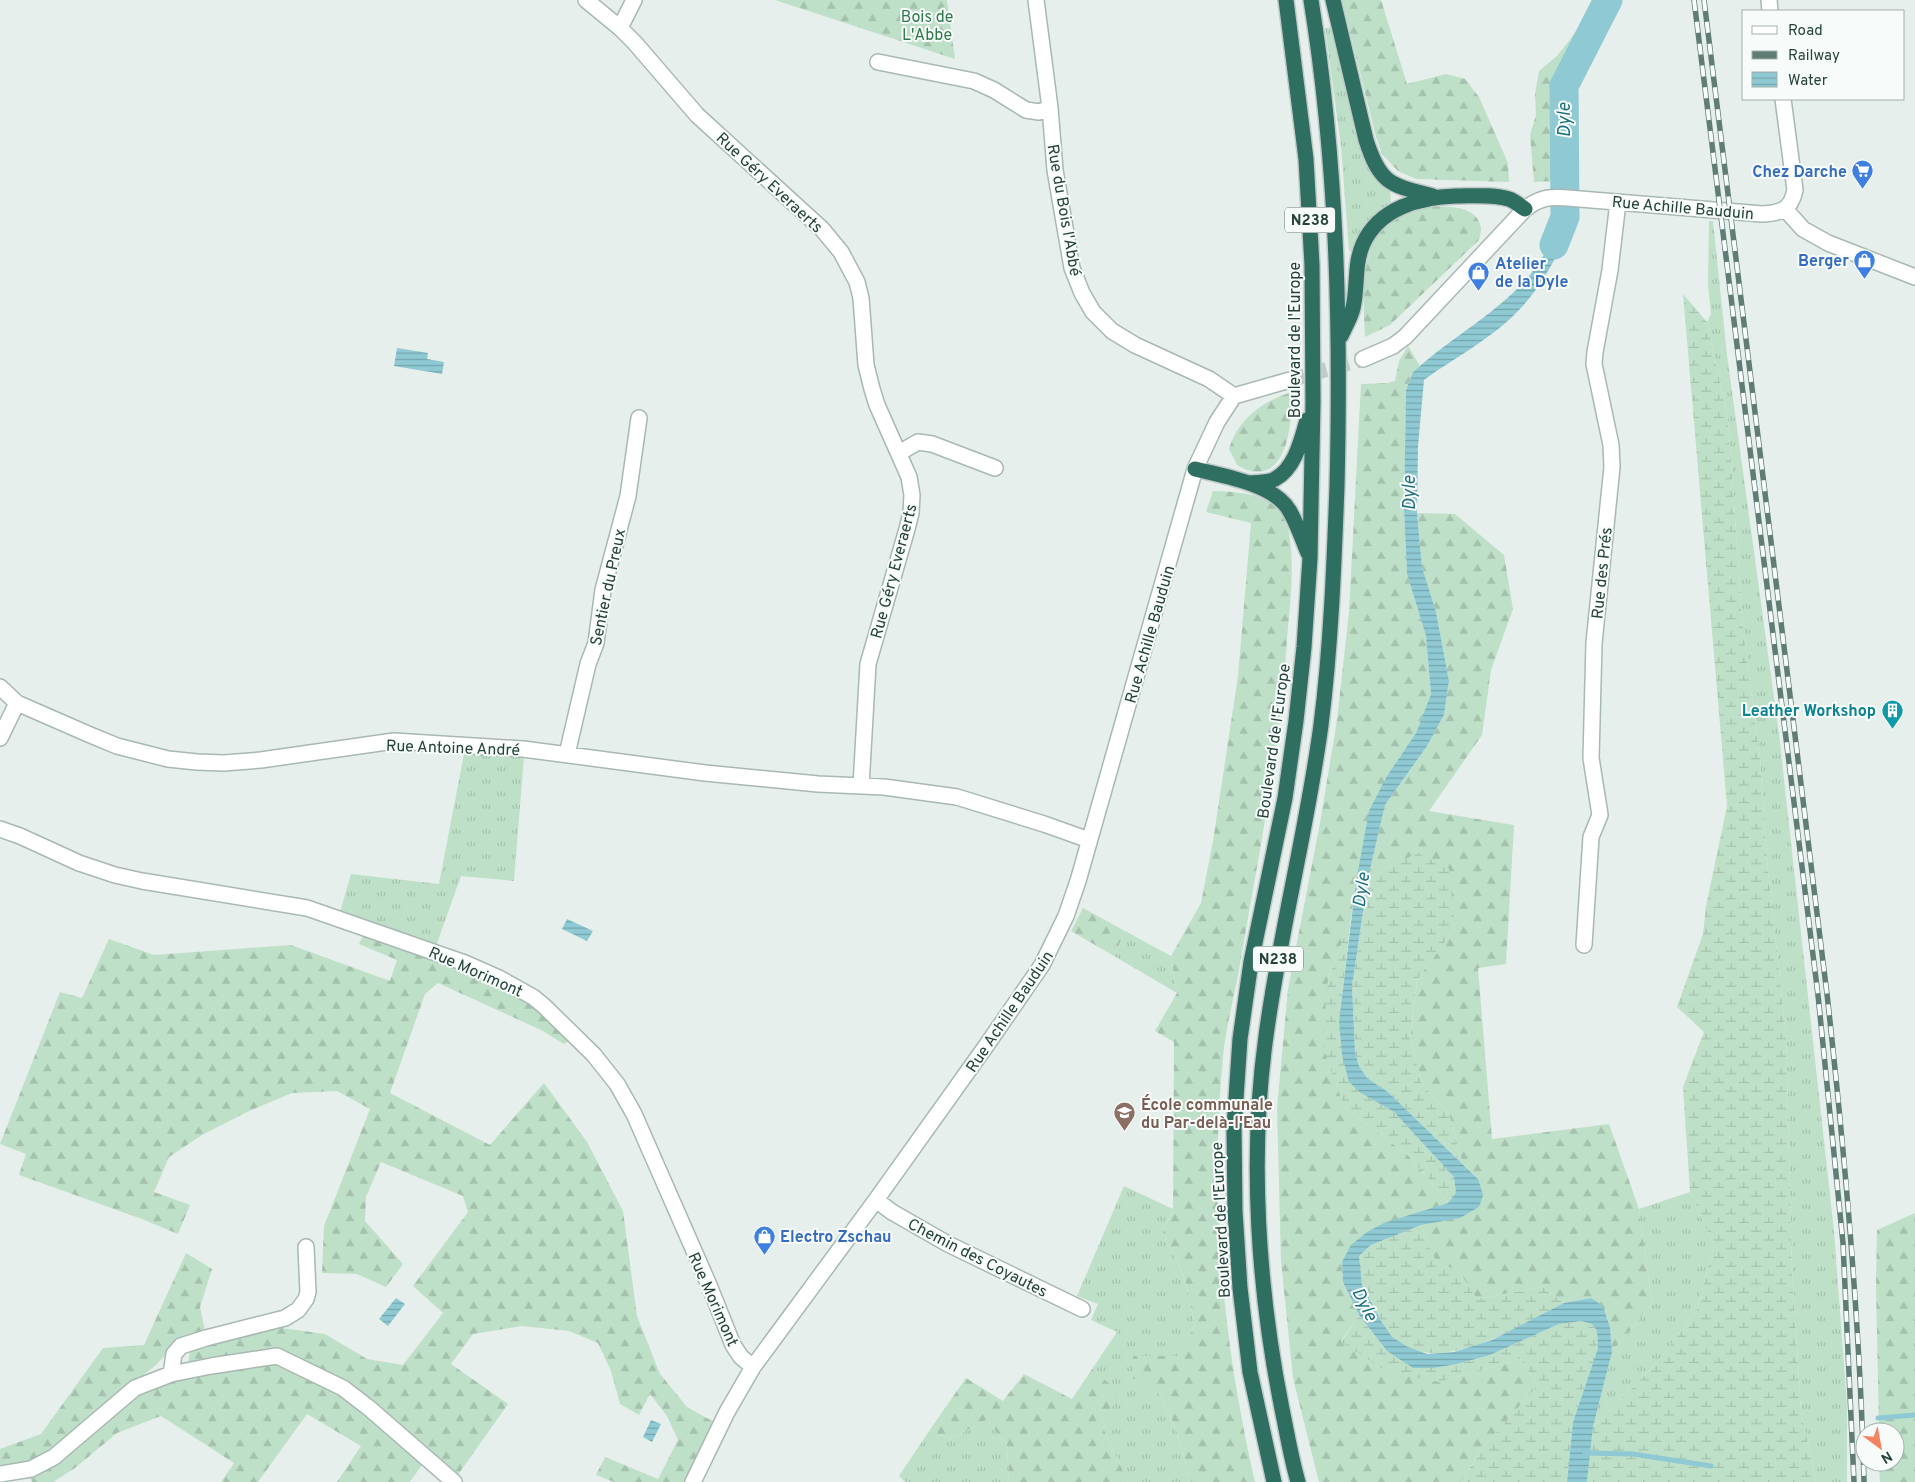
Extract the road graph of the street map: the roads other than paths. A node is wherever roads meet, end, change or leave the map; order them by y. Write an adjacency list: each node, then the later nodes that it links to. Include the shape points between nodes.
1 (586, 0): 7 (street, Rue Géry Everaerts)
2 (634, 0): 7 (street)
3 (1036, 0): 10 (street, Rue du Bois l'Abbé)
4 (1286, 0): 20 (highway, Boulevard de l'Europe / N238, via 1306,159 1312,265)
5 (1312, 0): 16 (highway, N238, via 1330,156)
6 (1333, 0): 11 (highway, via 1373,161 1381,175 1393,184)
7 (620, 28): 22 (street, Rue Géry Everaerts, via 696,115 822,229 841,252 857,282 861,298 866,364 872,389)
8 (878, 62): 10 (street, via 974,81 1026,110 1039,112)
9 (1783, 100): 14 (street, via 1795,190 1792,202)
10 (1050, 108): 19 (street, Rue du Bois l'Abbé, via 1055,170 1072,268 1090,307 1124,338 1209,379)
11 (1437, 196): 13 (highway, via 1509,199); 16 (highway, via 1411,202 1390,212 1374,227 1363,244 1357,265 1353,309)
12 (1618, 202): 13 (street, Rue Achille Bauduin, via 1557,197 1539,199); 14 (street, Rue Achille Bauduin, via 1762,214); 34 (street, Rue des Prés, via 1594,364 1612,467 1594,643 1591,758 1600,815 1592,837)
13 (1525, 209): 17 (street, via 1405,338)
14 (1785, 209): 15 (street, via 1803,230 1828,243)
15 (1915, 276)
16 (1339, 340): 44 (highway, N238, via 1334,563 1321,724 1265,1039 1258,1129 1264,1287 1274,1368)
17 (1363, 359)
18 (1290, 380): 19 (street)
19 (1234, 396): 24 (street, Rue Achille Bauduin, via 1217,422)
20 (1313, 402): 25 (highway, via 1289,466 1273,480); 26 (highway, Boulevard de l'Europe / N238)
21 (639, 418): 30 (street, Sentier du Preux, via 628,496 603,590 596,644 588,664)
22 (899, 453): 23 (street, via 918,442 932,444); 31 (street, Rue Géry Everaerts, via 910,477 911,513 868,664)
23 (995, 468)
24 (1195, 469): 25 (highway); 33 (street, Rue Achille Bauduin)
25 (1251, 483): 26 (highway, via 1276,497 1288,509)
26 (1310, 558): 43 (highway, Boulevard de l'Europe / N238, via 1296,721 1285,798 1251,962 1240,1039 1234,1128 1240,1288 1250,1372)
27 (0, 687): 28 (street, Rue Antoine André)
28 (17, 703): 29 (street); 30 (street, Rue Antoine André, via 117,746 168,759 197,762 261,760 394,741)
29 (0, 738)
30 (567, 754): 31 (street, Rue Antoine André, via 705,773)
31 (861, 786): 33 (street, via 957,797)
32 (0, 829): 38 (street, Rue Morimont, via 78,863 142,881 307,908 465,962 534,997 594,1055 617,1084 634,1114 733,1345)
33 (1089, 840): 35 (street, Rue Achille Bauduin, via 1066,916 1042,965)
34 (1584, 945)
35 (876, 1200): 37 (street, Chemin des Coyautes, via 948,1244); 38 (street, Rue Achille Bauduin)
36 (306, 1247): 39 (street, via 308,1292 298,1310 275,1322 181,1346 174,1354)
37 (1082, 1309)
38 (752, 1367): 42 (street, Rue Achille Bauduin)
39 (171, 1374): 40 (street, via 135,1388 54,1457 31,1469); 41 (street, via 277,1356 343,1388)
40 (0, 1474)
41 (454, 1482)
42 (693, 1482)
43 (1274, 1482)
44 (1298, 1482)

